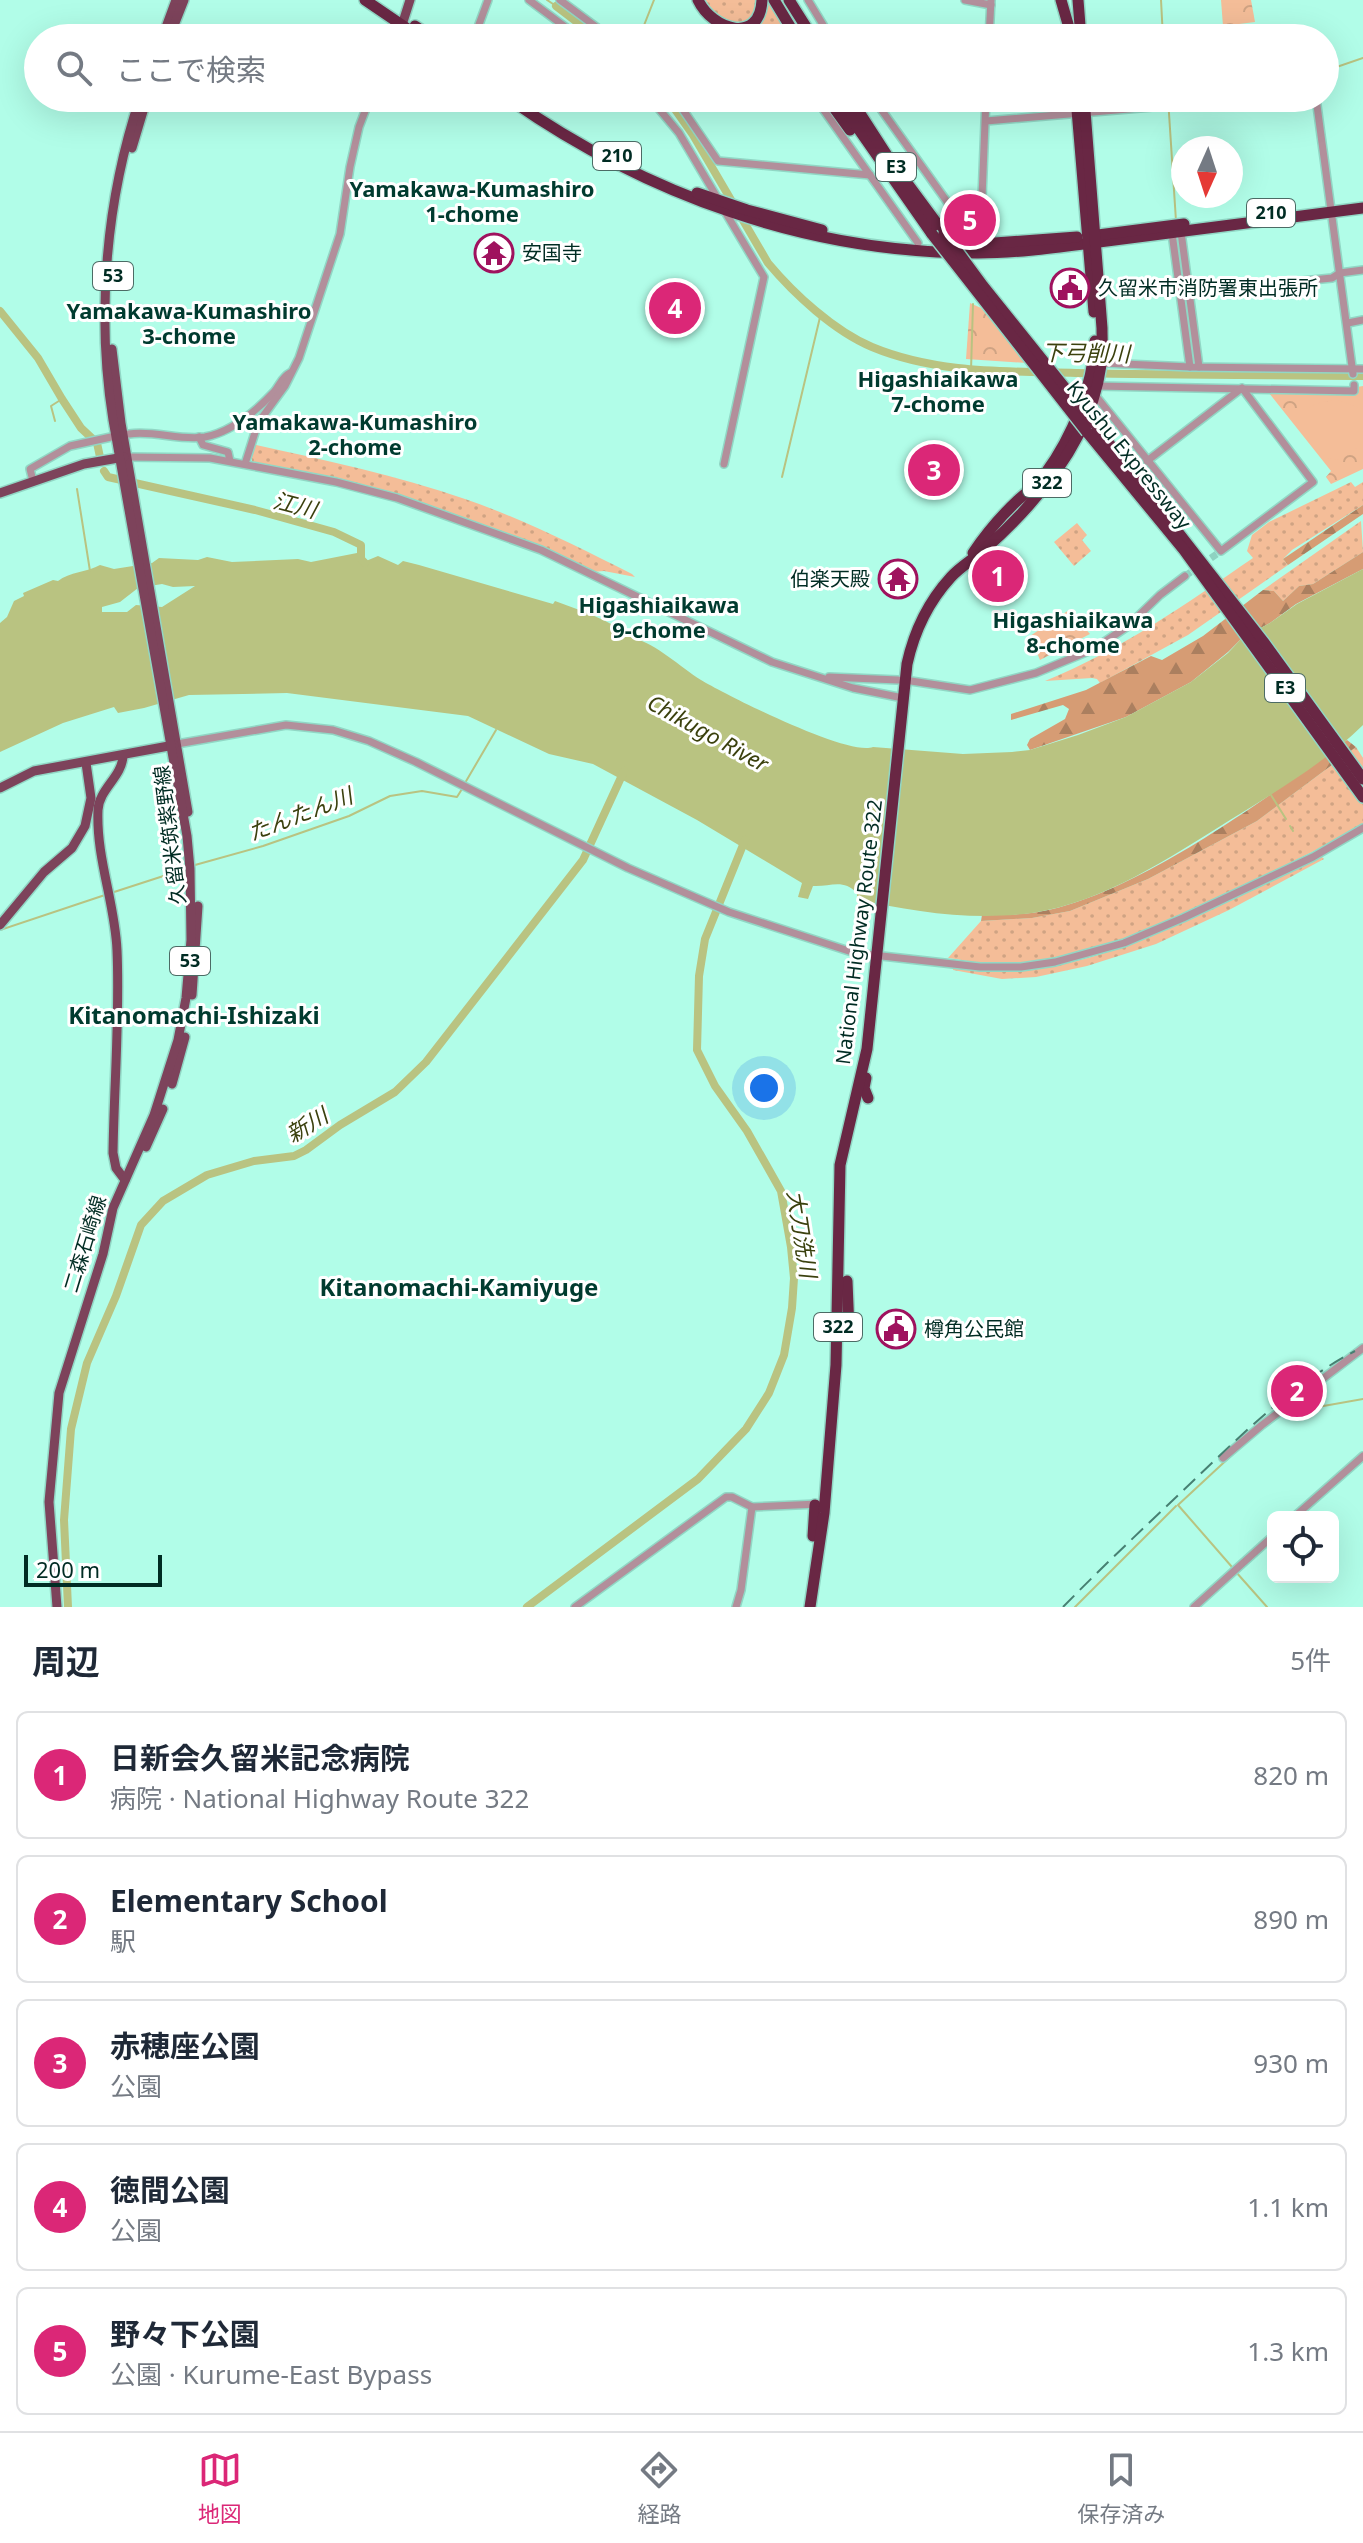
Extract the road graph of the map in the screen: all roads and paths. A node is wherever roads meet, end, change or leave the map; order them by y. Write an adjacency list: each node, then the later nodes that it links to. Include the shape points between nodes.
1 (176, 0): 21 (main road)
2 (184, 0): 22 (main road)
3 (365, 0): 20 (highway)
4 (379, 0): 20 (highway)
5 (410, 0): 20 (main road)
6 (488, 0): 25 (street)
7 (529, 0): 26 (street)
8 (560, 0): 27 (street)
9 (691, 0): 28 (highway)
10 (698, 0): 29 (highway)
11 (762, 0): 30 (highway)
12 (774, 0): 31 (highway)
13 (789, 0): 32 (highway)
14 (808, 0): 33 (street)
15 (965, 0): 19 (street)
16 (1061, 0): 35 (highway)
17 (1070, 0): 36 (highway)
18 (1078, 0): 37 (highway)
19 (991, 3): 34 (street)
20 (403, 22): 23 (highway); 24 (highway)
21 (167, 24)
22 (175, 24)
23 (405, 24)
24 (407, 24)
25 (479, 24)
26 (561, 24)
27 (592, 24)
28 (708, 24)
29 (722, 24)
30 (752, 24)
31 (789, 24)
32 (804, 24)
33 (823, 24)
34 (990, 24)
35 (1068, 24)
36 (1071, 24)
37 (1080, 24)
38 (136, 112): 86 (main road, 久留米筑紫野線 / 53, via 117,186 106,283 110,398)
39 (143, 112): 86 (main road, 久留米筑紫野線 / 53, via 122,197 112,280)
40 (365, 112): 77 (street, via 340,234)
41 (528, 112): 59 (highway, 210, via 645,178)
42 (542, 112): 59 (highway, 210, via 576,135)
43 (662, 112): 59 (street)
44 (685, 112): 57 (street, via 718,161)
45 (830, 112): 57 (street)
46 (832, 112): 63 (highway)
47 (847, 112): 63 (highway, Kyushu Expressway / E3)
48 (859, 112): 65 (highway, Kyushu Expressway / E3)
49 (883, 112): 68 (street)
50 (986, 112): 56 (street)
51 (1080, 112): 55 (highway, National Highway Route 322 / 322)
52 (1082, 112): 55 (highway, National Highway Route 322 / 322)
53 (1109, 112): 55 (street)
54 (1318, 112): 61 (street)
55 (1081, 115): 56 (street); 66 (highway, National Highway Route 322 / 322)
56 (986, 121): 68 (street)
57 (870, 175): 67 (street)
58 (1363, 201): 61 (highway, 210)
59 (722, 206): 62 (highway, 210); 88 (street, via 764,277)
60 (1363, 208): 61 (highway, 210)
61 (1331, 209): 64 (highway, 210); 70 (street)
62 (750, 215): 67 (highway, 210); 68 (highway, 210, via 806,235 859,243)
63 (918, 215): 65 (highway, Kyushu Expressway / E3)
64 (1176, 230): 66 (highway, 210); 71 (street)
65 (938, 234): 92 (highway, Kyushu Expressway / E3, bridge)
66 (1091, 239): 68 (highway, 210); 78 (highway, National Highway Route 322 / 322)
67 (918, 243): 68 (highway, 210)
68 (978, 247)
69 (1363, 270): 70 (street)
70 (1340, 273): 71 (street); 73 (street)
71 (1185, 293): 74 (street)
72 (1363, 320): 73 (street)
73 (1348, 323): 76 (street)
74 (1195, 367): 76 (street); 78 (street)
75 (1363, 369): 76 (street)
76 (1353, 372)
77 (293, 373): 83 (street, via 251,413 222,431); 87 (street, via 258,423)
78 (1095, 379): 80 (street); 85 (street); 96 (highway, National Highway Route 322 / 322, via 1074,446 1051,479 937,596 915,636)
79 (1354, 385): 80 (street, via 1354,391)
80 (1242, 388): 85 (street); 85 (street, via 1313,482 1267,519 1221,551)
81 (129, 434): 83 (street)
82 (111, 437): 89 (street, via 70,446 30,469)
83 (199, 437): 84 (street, via 203,445 228,452)
84 (230, 461): 86 (street, via 179,456); 87 (street)
85 (1147, 461)
86 (124, 462): 89 (main road, via 84,464); 97 (main road, 久留米筑紫野線 / 53)
87 (245, 464): 93 (street, via 397,498 491,530 772,662)
88 (724, 464)
89 (33, 481): 90 (main road)
90 (0, 493)
91 (1185, 576): 95 (street, via 1094,649 1036,673 970,690)
92 (1209, 578): 100 (highway, Kyushu Expressway / E3); 102 (highway, Kyushu Expressway / E3)
93 (820, 678): 94 (street); 96 (street)
94 (898, 680)
95 (911, 681)
96 (903, 700): 105 (highway, National Highway Route 322 / 322)
97 (173, 745): 98 (main road, 久留米筑紫野線); 105 (street, via 286,725 347,735 416,762 706,903 839,949); 109 (main road, 久留米筑紫野線 / 53, via 193,868 186,998 164,1088)
98 (123, 756): 99 (main road, 久留米筑紫野線); 109 (main road, 二森石崎線, via 100,799 98,825 117,951 113,1153)
99 (86, 763): 101 (main road, 久留米筑紫野線, via 34,771); 104 (main road, via 91,798 85,826 72,848 44,872)
100 (1363, 779)
101 (0, 788)
102 (1363, 797)
103 (1363, 828): 105 (street, via 1183,918 1080,956 1001,968)
104 (0, 925)
105 (877, 952): 106 (highway, National Highway Route 322 / 322)
106 (866, 1053): 107 (highway, National Highway Route 322 / 322); 107 (highway, via 867,1102); 108 (highway, via 849,1094)
107 (851, 1114): 108 (highway, National Highway Route 322 / 322)
108 (845, 1140): 110 (highway, National Highway Route 322 / 322, via 838,1186)
109 (125, 1180): 122 (main road, 二森石崎線, via 59,1393 49,1502)
110 (840, 1262): 111 (highway); 112 (highway); 121 (highway, National Highway Route 322 / 322, via 836,1365)
111 (830, 1318)
112 (849, 1330)
113 (1363, 1348): 115 (street)
114 (1363, 1456): 119 (street)
115 (1223, 1458)
116 (817, 1504): 118 (street); 121 (highway)
117 (832, 1506): 121 (highway)
118 (752, 1507): 123 (street, via 726,1497); 124 (street)
119 (1301, 1511)
120 (1267, 1541): 126 (street)
121 (816, 1568): 125 (highway, National Highway Route 322 / 322)
122 (57, 1607)
123 (575, 1607)
124 (736, 1607)
125 (810, 1607)
126 (1194, 1607)

